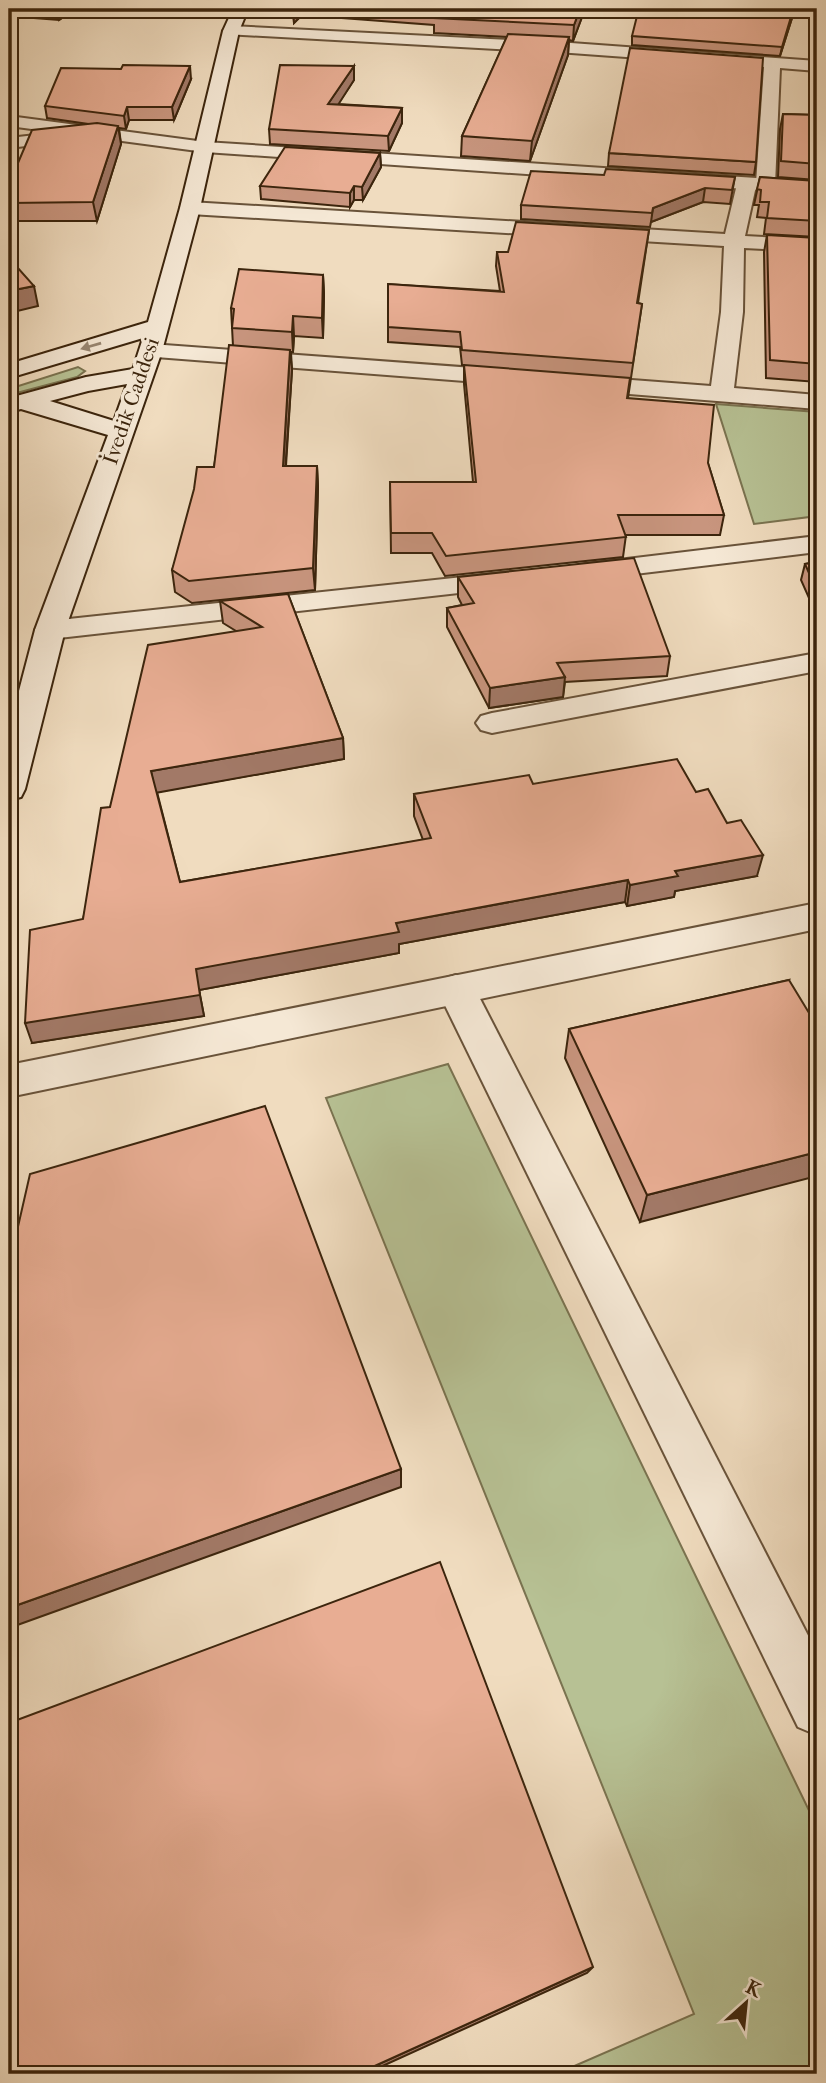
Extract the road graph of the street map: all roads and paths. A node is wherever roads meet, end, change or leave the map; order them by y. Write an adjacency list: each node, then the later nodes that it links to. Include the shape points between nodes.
1 (240, 9): 4 (street, İvedik Caddesi)
2 (722, 9): 3 (street)
3 (817, 12)
4 (232, 31): 5 (street, via 572,48); 10 (street, İvedik Caddesi)
5 (772, 64): 6 (street); 11 (street)
6 (817, 66)
7 (9, 121): 8 (street)
8 (104, 133): 9 (street); 10 (street)
9 (9, 143)
10 (205, 146): 11 (street); 13 (street, İvedik Caddesi)
11 (756, 184): 12 (street); 14 (street)
12 (817, 188)
13 (190, 208): 14 (street); 16 (street, İvedik Caddesi)
14 (734, 240): 15 (street); 19 (street, via 732,312)
15 (817, 246)
16 (156, 327): 17 (street, İvedik Caddesi); 18 (street, one-way to 18)
17 (147, 363): 19 (street, via 547,380); 21 (street); 22 (street, İvedik Caddesi)
18 (9, 370)
19 (722, 393): 20 (street)
20 (817, 402)
21 (14, 403): 22 (street, via 56,410)
22 (120, 431): 24 (street, İvedik Caddesi)
23 (817, 544): 24 (street)
24 (50, 630): 27 (street, İvedik Caddesi)
25 (817, 662): 26 (street)
26 (492, 723)
27 (10, 780)
28 (817, 916): 29 (street)
29 (456, 989): 30 (street); 31 (street)
30 (9, 1081)
31 (817, 1708)

